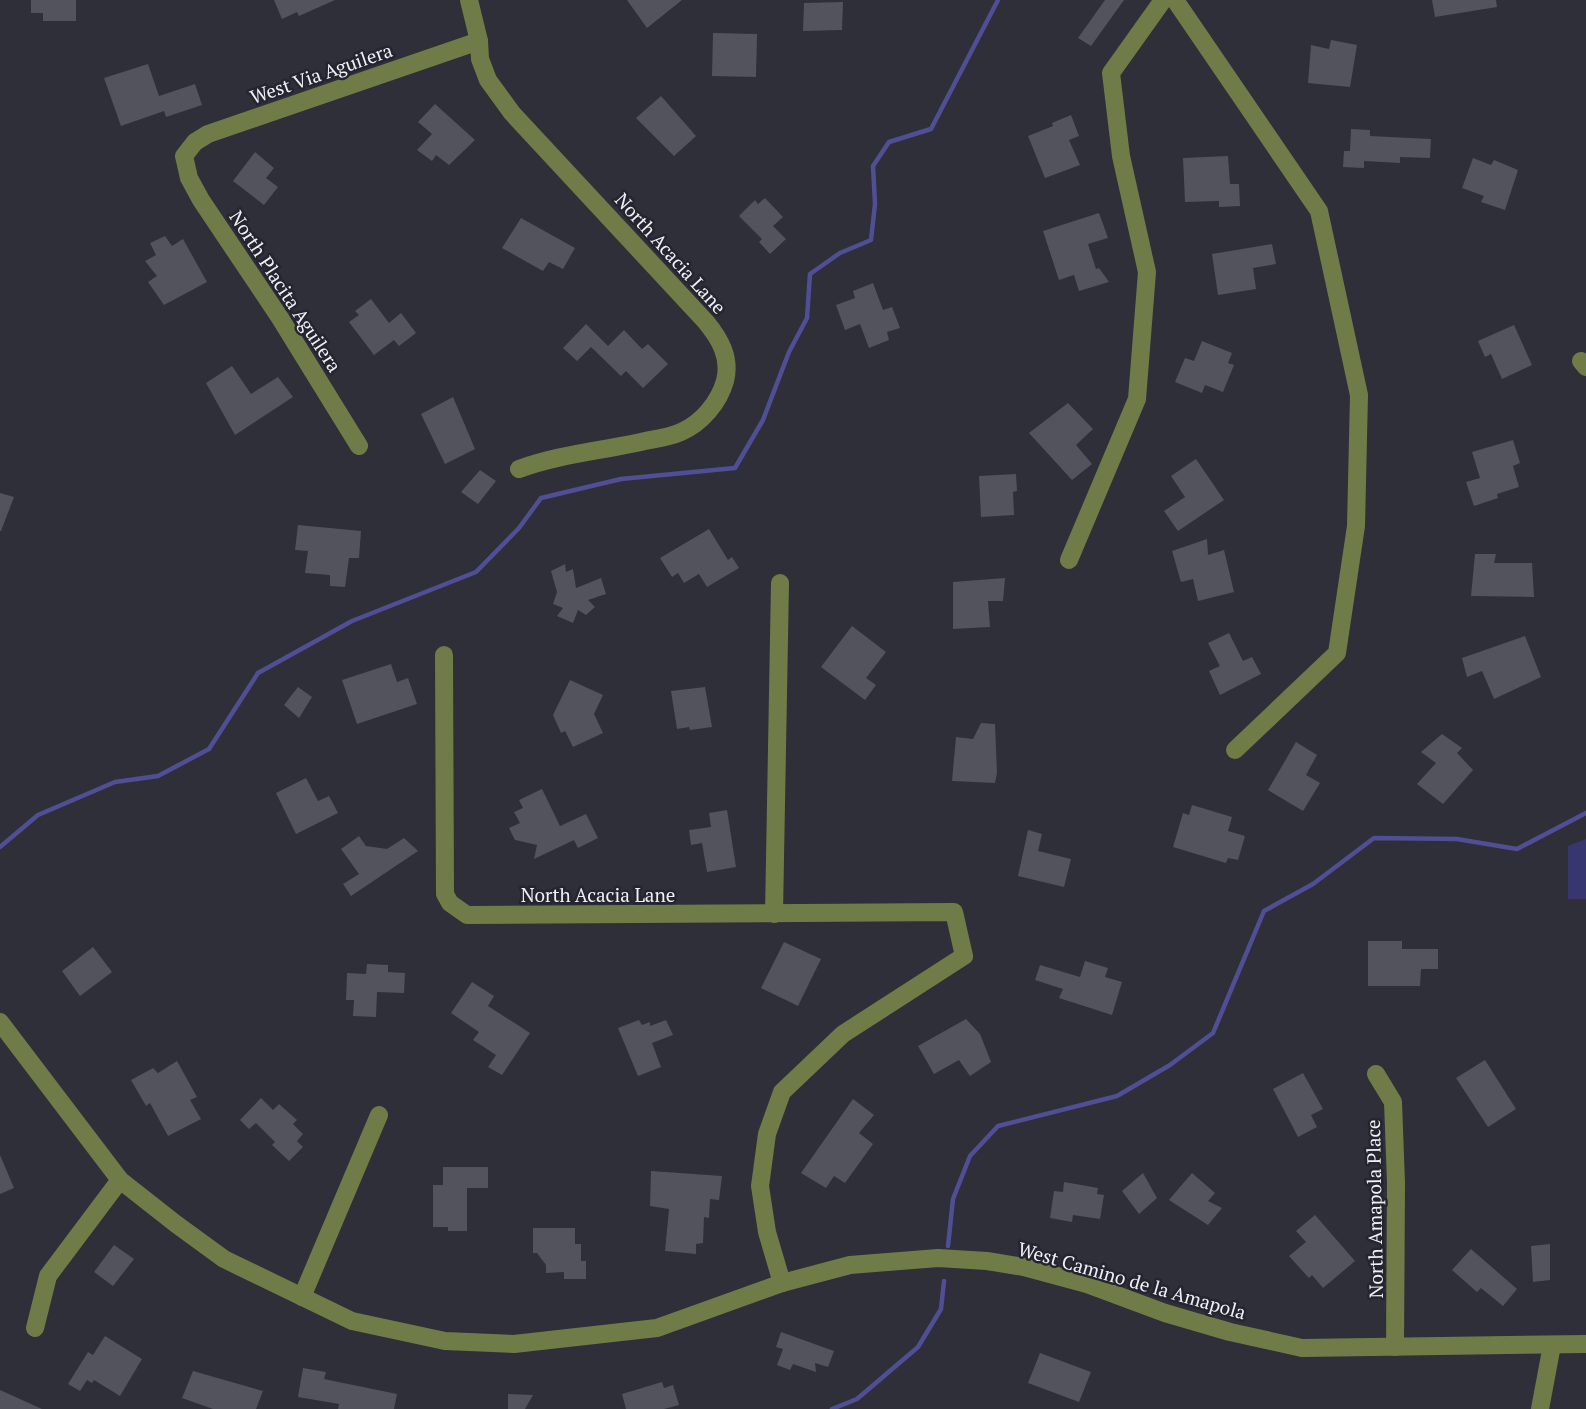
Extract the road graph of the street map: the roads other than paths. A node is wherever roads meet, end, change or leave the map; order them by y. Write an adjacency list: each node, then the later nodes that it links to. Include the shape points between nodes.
1 (469, 0): 4 (street, North Acacia Lane)
2 (1163, 0): 8 (street, via 1111,73 1121,156 1147,272 1138,399)
3 (1175, 0): 11 (street, via 1319,211 1359,395 1356,526 1337,653)
4 (479, 41): 5 (street, West Via Aguilera, via 208,134); 7 (street, North Acacia Lane, via 488,80 512,113 706,322 718,336 727,363 723,388 714,404 681,432)
5 (184, 156): 6 (street, North Placita Aguilera, via 201,200)
6 (359, 446)
7 (519, 469)
8 (1069, 560)
9 (779, 583): 12 (street)
10 (444, 655): 12 (street, North Acacia Lane, via 446,894 450,903 467,915)
11 (1235, 750)
12 (774, 914): 17 (street, North Acacia Lane, via 954,912 964,956 843,1034 782,1092 767,1134 760,1186)
13 (0, 1021): 16 (street, West Camino de la Amapola)
14 (1376, 1074): 22 (street, North Amapola Place, via 1393,1102)
15 (379, 1115): 18 (street)
16 (120, 1180): 18 (street, West Camino de la Amapola, via 225,1259); 19 (street, via 48,1276)
17 (782, 1283): 18 (street, West Camino de la Amapola, via 657,1328 514,1344 444,1341 365,1324); 22 (street, West Camino de la Amapola, via 850,1265 938,1258 986,1261 1087,1284 1165,1313 1302,1348)
18 (302, 1297)
19 (35, 1328)
20 (1586, 1344): 21 (street, West Camino de la Amapola)
21 (1552, 1345): 22 (street, West Camino de la Amapola); 23 (street)
22 (1395, 1347)
23 (1540, 1409)

